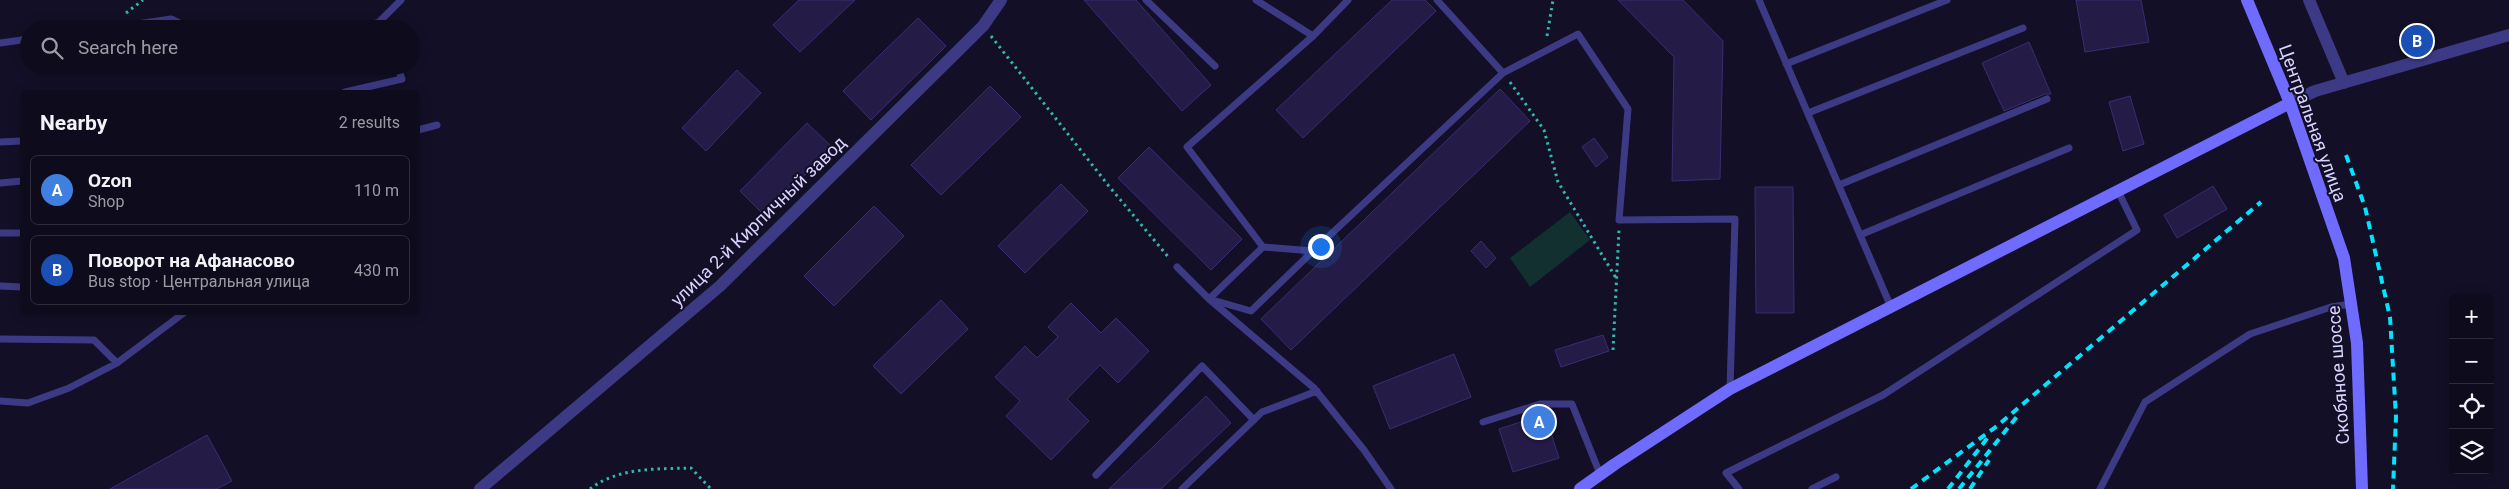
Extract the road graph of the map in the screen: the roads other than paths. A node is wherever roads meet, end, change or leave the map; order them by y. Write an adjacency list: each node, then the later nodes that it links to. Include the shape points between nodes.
1 (401, 0): 11 (lane)
2 (1001, 0): 58 (street, улица 2-й Кирпичный завод, via 983,26 720,286)
3 (1146, 0): 18 (lane)
4 (1256, 0): 14 (lane)
5 (1348, 0): 14 (lane)
6 (1437, 0): 19 (lane)
7 (1759, 0): 17 (lane)
8 (1947, 0): 17 (lane)
9 (2247, 0): 24 (street, Центральная улица)
10 (2309, 0): 21 (street)
11 (384, 20)
12 (2023, 28): 25 (lane)
13 (2509, 35): 21 (street)
14 (1313, 36): 38 (lane, via 1187,147)
15 (20, 40): 16 (lane)
16 (0, 43)
17 (1786, 64): 25 (lane)
18 (1215, 66)
19 (1503, 73): 39 (lane); 50 (lane, via 1578,34 1628,108 1619,220 1735,219)
20 (400, 75): 22 (lane, via 402,79)
21 (2344, 83): 24 (street)
22 (354, 90)
23 (2047, 99): 33 (lane)
24 (2290, 103): 34 (street); 40 (street, Центральная улица)
25 (1808, 114): 33 (lane)
26 (437, 125): 27 (lane)
27 (420, 129)
28 (20, 141): 29 (lane)
29 (0, 142)
30 (2069, 148): 37 (lane)
31 (20, 181): 32 (lane)
32 (0, 183)
33 (1839, 185): 37 (lane)
34 (2118, 191): 46 (street); 62 (lane, via 2137,230 1883,395 1726,473)
35 (0, 233): 36 (lane)
36 (20, 233)
37 (1860, 235): 46 (lane)
38 (1263, 247): 39 (lane); 44 (lane)
39 (1313, 251): 44 (lane, via 1251,311)
40 (2344, 258): 45 (street, Скобяное шоссе)
41 (1177, 267): 44 (lane)
42 (0, 286): 43 (lane)
43 (20, 287)
44 (1209, 299): 51 (lane)
45 (2351, 304): 64 (lane, via 2331,307 2250,334 2146,402); 65 (street, Скобяное шоссе, via 2357,343)
46 (1891, 307): 50 (street)
47 (180, 315): 49 (lane)
48 (0, 339): 49 (lane, via 94,340)
49 (117, 363): 52 (lane, via 69,388 28,403)
50 (1730, 389): 55 (street)
51 (1317, 391): 53 (lane, via 1262,412); 60 (lane)
52 (0, 401)
53 (1254, 420): 56 (lane, via 1202,366); 59 (lane)
54 (1483, 422): 55 (lane, via 1540,404 1572,404)
55 (1600, 474): 61 (street)
56 (1096, 475)
57 (1836, 477): 63 (lane)
58 (480, 489)
59 (1182, 489)
60 (1391, 489)
61 (1580, 489)
62 (1739, 489)
63 (1812, 489)
64 (2100, 489)
65 (2362, 489)

